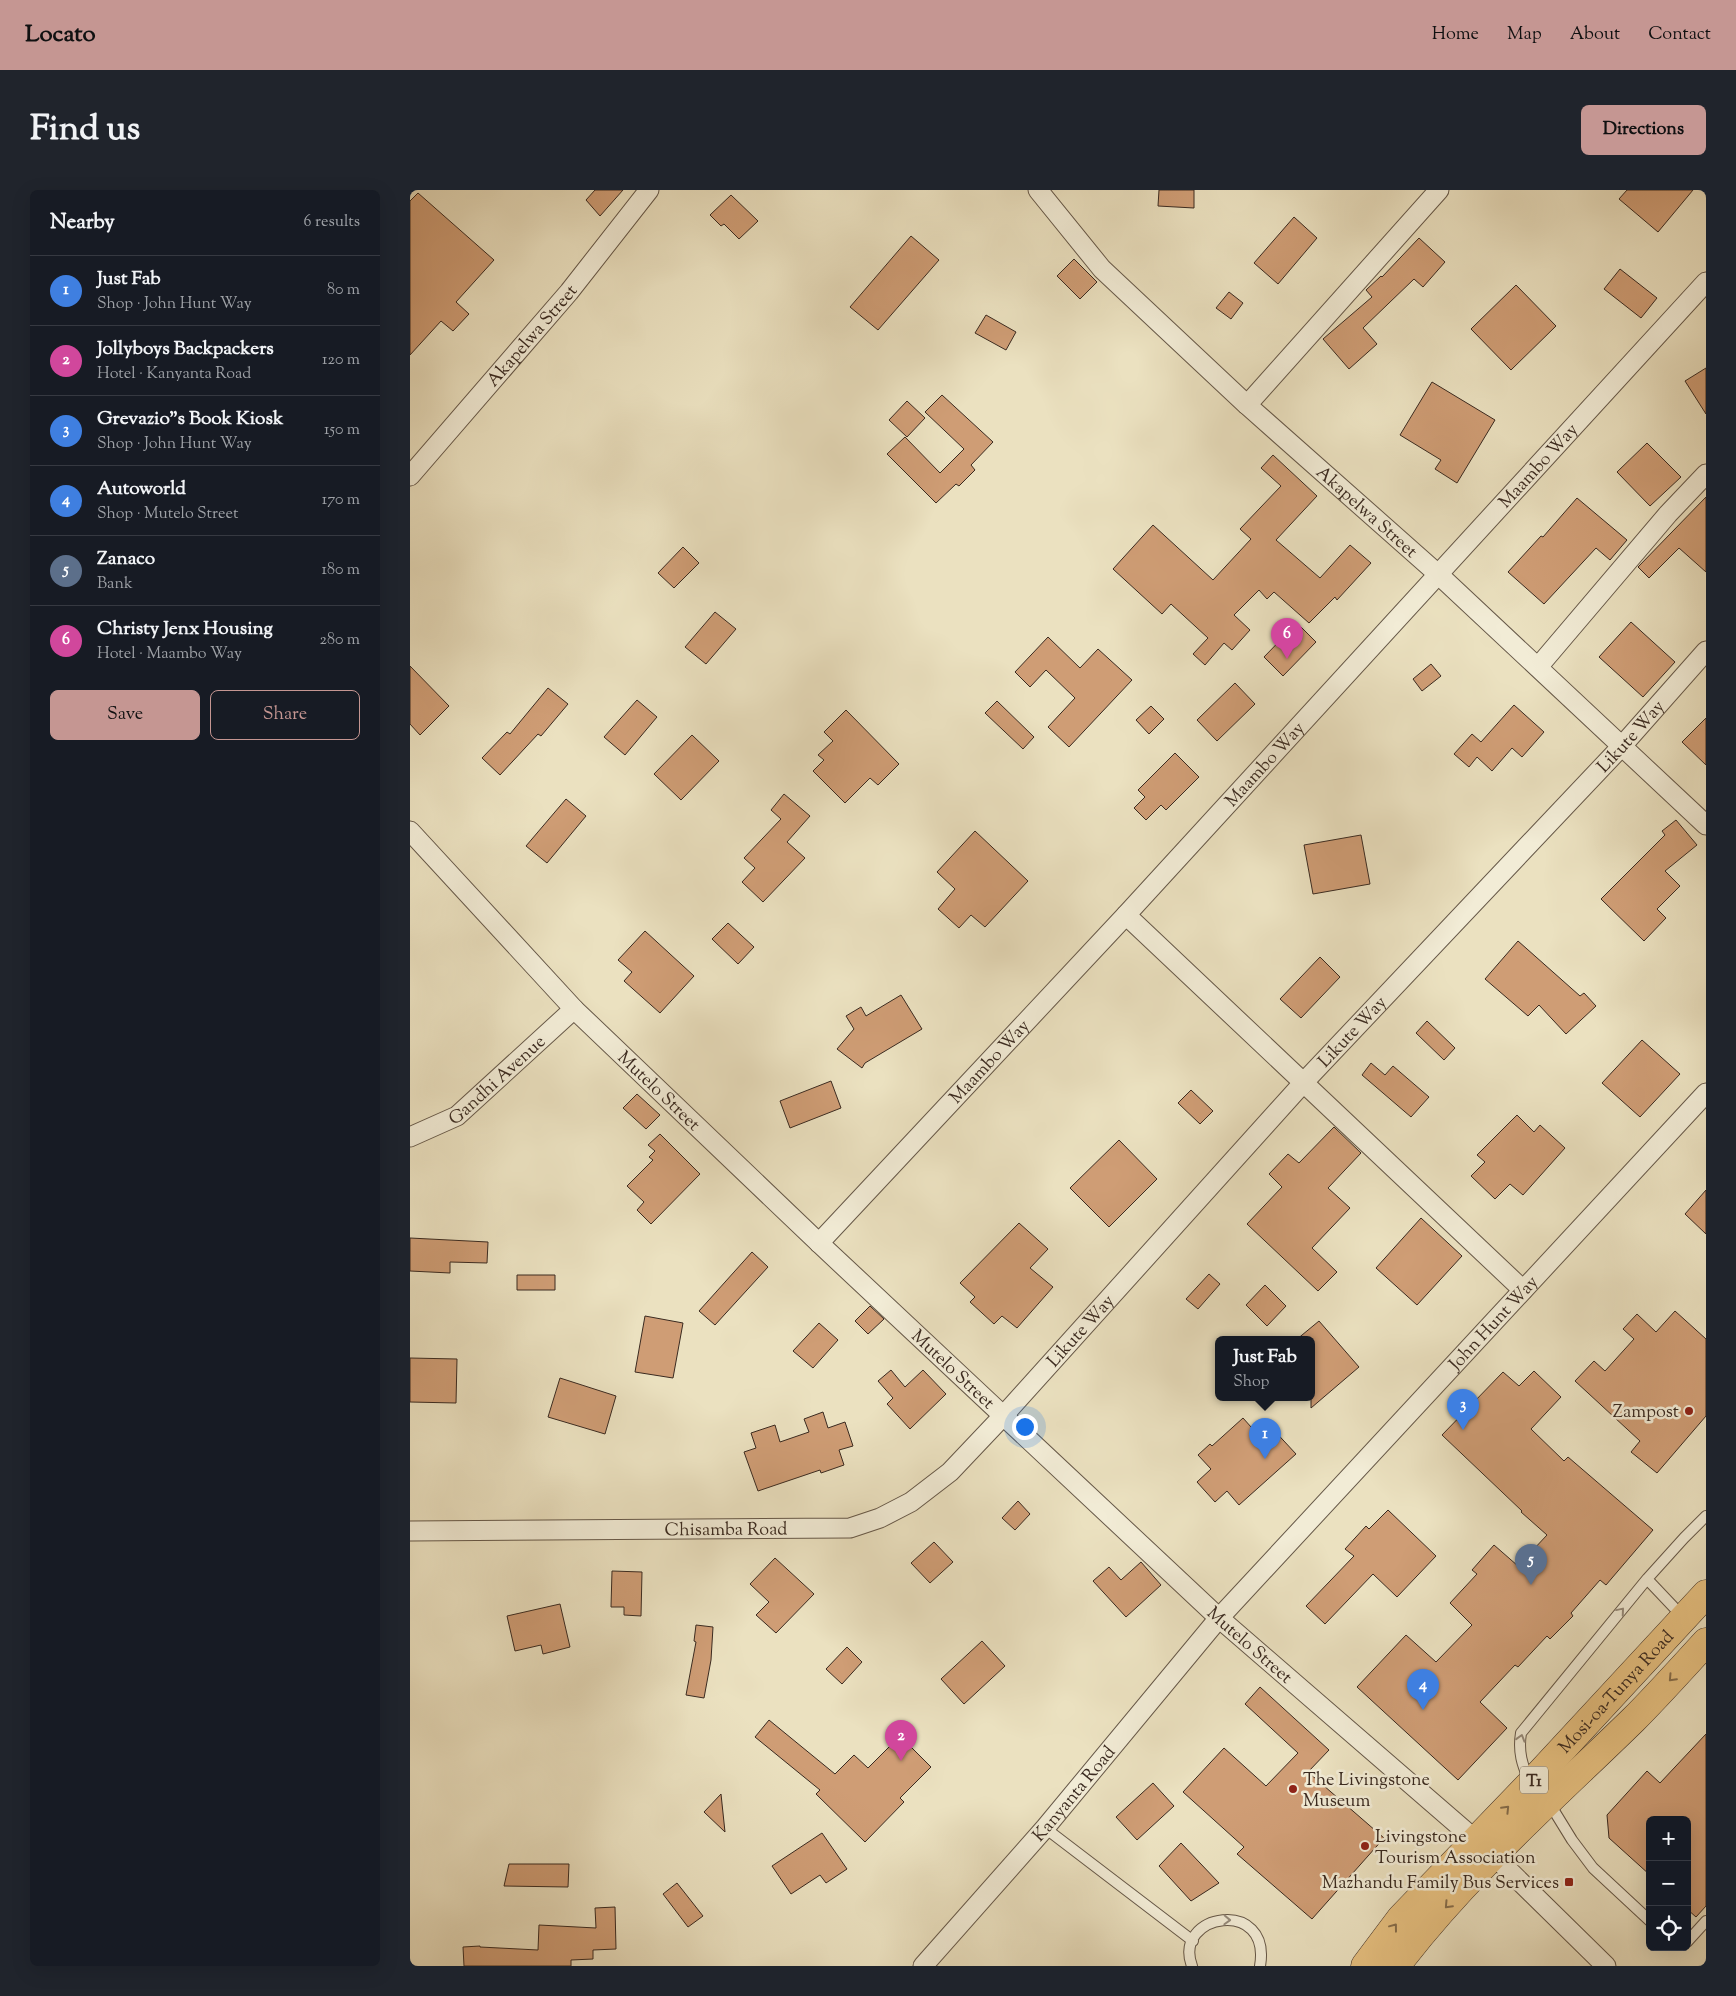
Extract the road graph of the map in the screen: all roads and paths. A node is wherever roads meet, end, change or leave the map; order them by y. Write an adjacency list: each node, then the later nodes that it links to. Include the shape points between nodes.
1 (649, 190): 7 (street, Akapelwa Street, via 569,292)
2 (1038, 190): 5 (street, Akapelwa Street, via 1102,269)
3 (1439, 190): 5 (street)
4 (1706, 282): 8 (street, Maambo Way)
5 (1247, 405): 8 (street, Akapelwa Street)
6 (1706, 474): 10 (street)
7 (410, 476)
8 (1439, 576): 10 (street, Akapelwa Street); 14 (street, Maambo Way)
9 (1706, 651): 11 (street, Likute Way)
10 (1538, 667): 11 (street, Akapelwa Street)
11 (1622, 747): 12 (street, Akapelwa Street); 16 (street, Likute Way)
12 (1706, 825)
13 (410, 831): 15 (street, Mutelo Street)
14 (1126, 915): 16 (street); 19 (street, Maambo Way)
15 (574, 1009): 18 (street, Gandhi Avenue, via 457,1116); 19 (street, Mutelo Street)
16 (1304, 1082): 20 (street); 21 (street, Likute Way)
17 (1706, 1093): 20 (street, John Hunt Way)
18 (410, 1137)
19 (819, 1243): 21 (street, Mutelo Street)
20 (1524, 1290): 26 (street, John Hunt Way)
21 (1004, 1415): 23 (street, Chisamba Road, via 950,1472 910,1502 880,1518 850,1528); 26 (street, Mutelo Street)
22 (1706, 1516): 24 (lane)
23 (410, 1531)
24 (1647, 1579): 27 (lane); 29 (lane, one-way to 24, via 1522,1764 1518,1747 1521,1733)
25 (1706, 1594): 27 (highway, Mosi-oa-Tunya Road / T1)
26 (1220, 1618): 30 (street, Kanyanta Road); 31 (street, Mutelo Street)
27 (1685, 1619): 29 (highway, Mosi-oa-Tunya Road / T1)
28 (1706, 1642): 29 (highway, Mosi-oa-Tunya Road / T1, one-way to 29, via 1634,1718)
29 (1540, 1792): 31 (highway, Mosi-oa-Tunya Road / T1); 32 (lane, via 1593,1868)
30 (1045, 1828): 35 (lane); 36 (street, Kanyanta Road)
31 (1485, 1848): 39 (highway, Mosi-oa-Tunya Road / T1, one-way to 31, via 1400,1918); 40 (highway, Mosi-oa-Tunya Road / T1, one-way to 40, via 1436,1918); 41 (street, Mutelo Street)
32 (1646, 1917)
33 (1706, 1920): 34 (lane)
34 (1691, 1937)
35 (1193, 1941): 37 (lane, via 1190,1951); 38 (lane, one-way to 38, via 1199,1930 1209,1923 1221,1919 1244,1924 1260,1943)
36 (923, 1966)
37 (1192, 1966)
38 (1260, 1966)
39 (1365, 1966)
40 (1396, 1966)
41 (1606, 1966)

